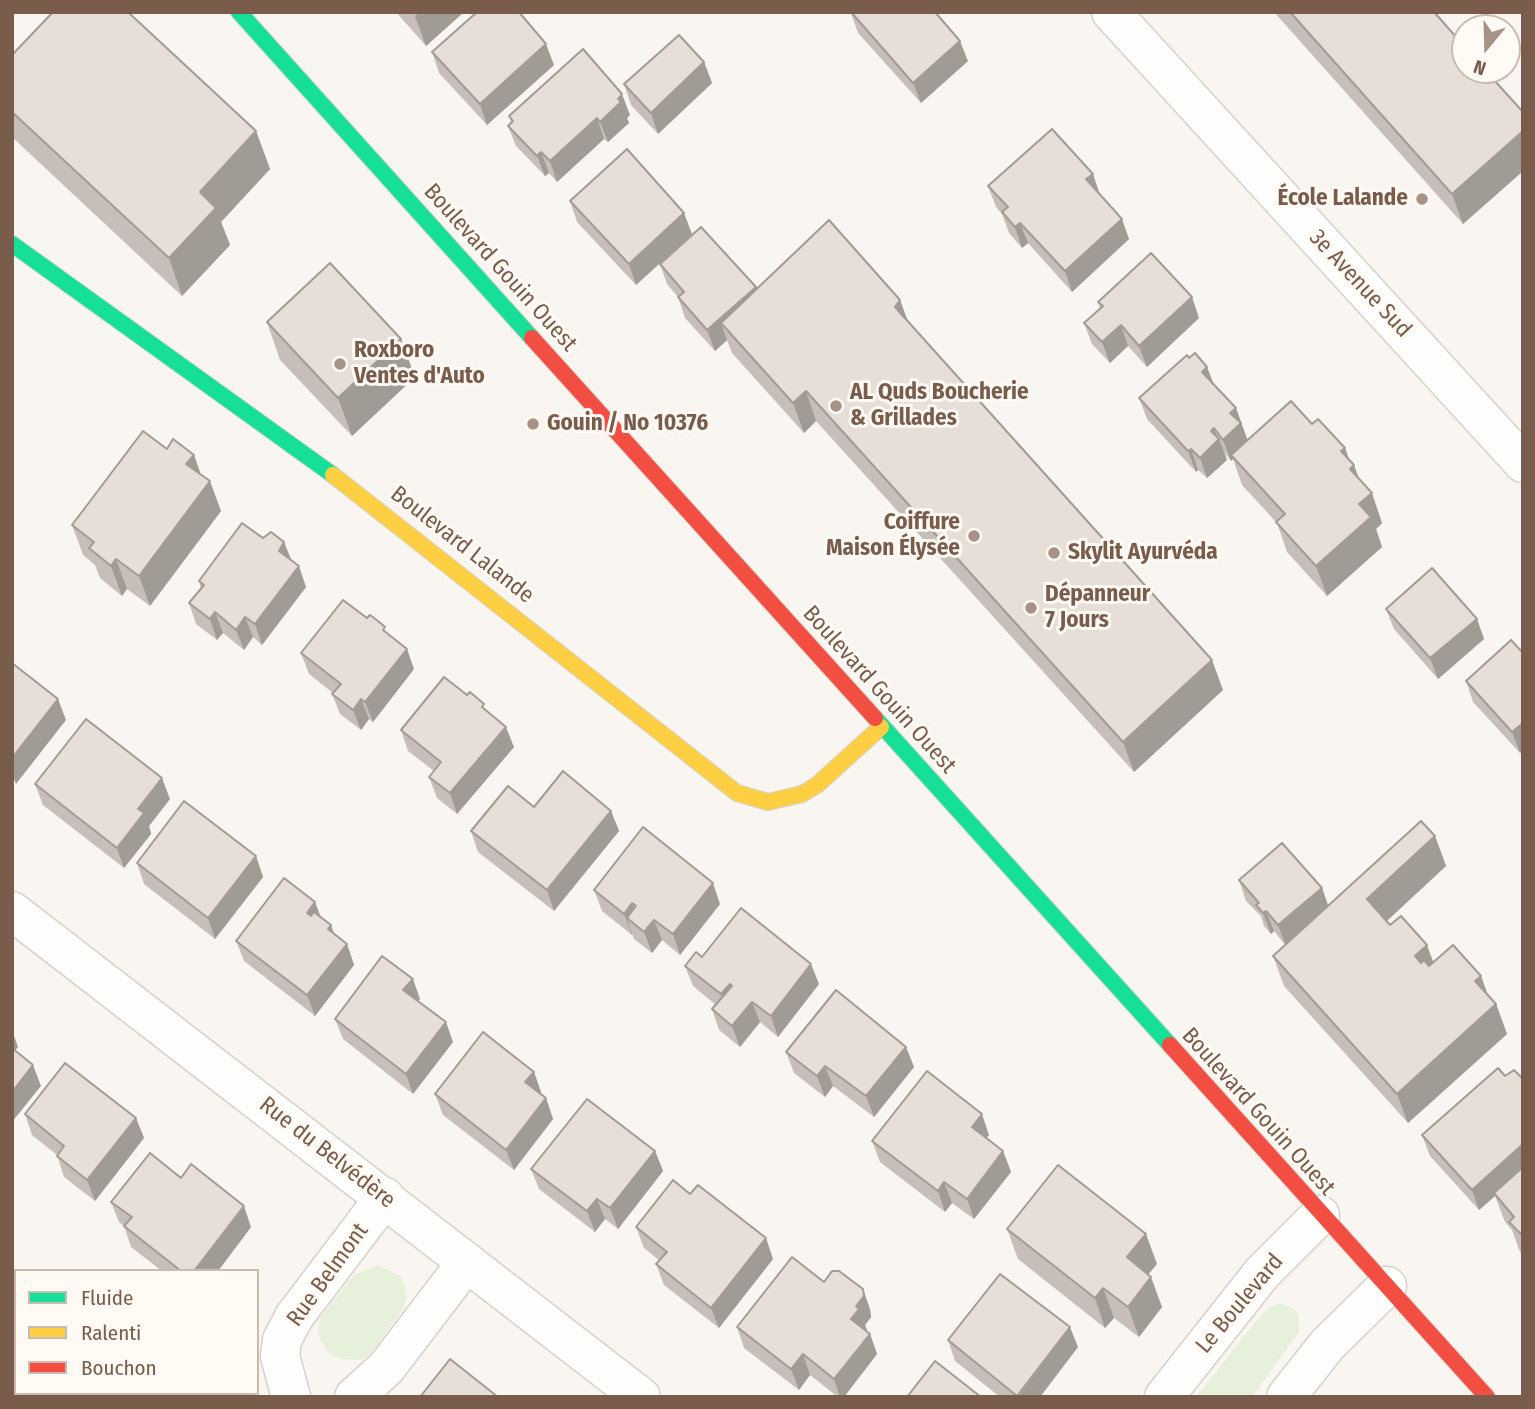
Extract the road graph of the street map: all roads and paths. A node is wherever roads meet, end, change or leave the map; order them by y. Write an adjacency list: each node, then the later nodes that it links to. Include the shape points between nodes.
1 (239, 12): 5 (main road, Boulevard Gouin Ouest)
2 (1111, 12): 4 (street, 3e Avenue Sud)
3 (12, 244): 5 (main road, Boulevard Lalande, via 383,513 737,793 768,802 802,794)
4 (1523, 463)
5 (881, 727): 8 (main road, Boulevard Gouin Ouest)
6 (12, 911): 7 (street, Rue du Belvédère)
7 (384, 1197): 9 (street, Rue du Belvédère); 11 (street, Rue Belmont, via 294,1317 282,1340 280,1356)
8 (1320, 1214): 10 (main road, Boulevard Gouin Ouest); 14 (street, Le Boulevard, via 1262,1273)
9 (467, 1262): 12 (street, via 386,1368); 13 (street, Rue du Belvédère)
10 (1387, 1286): 15 (street, via 1327,1345); 16 (main road, Boulevard Gouin Ouest)
11 (291, 1397)
12 (354, 1397)
13 (641, 1397)
14 (1164, 1397)
15 (1286, 1397)
16 (1487, 1397)

